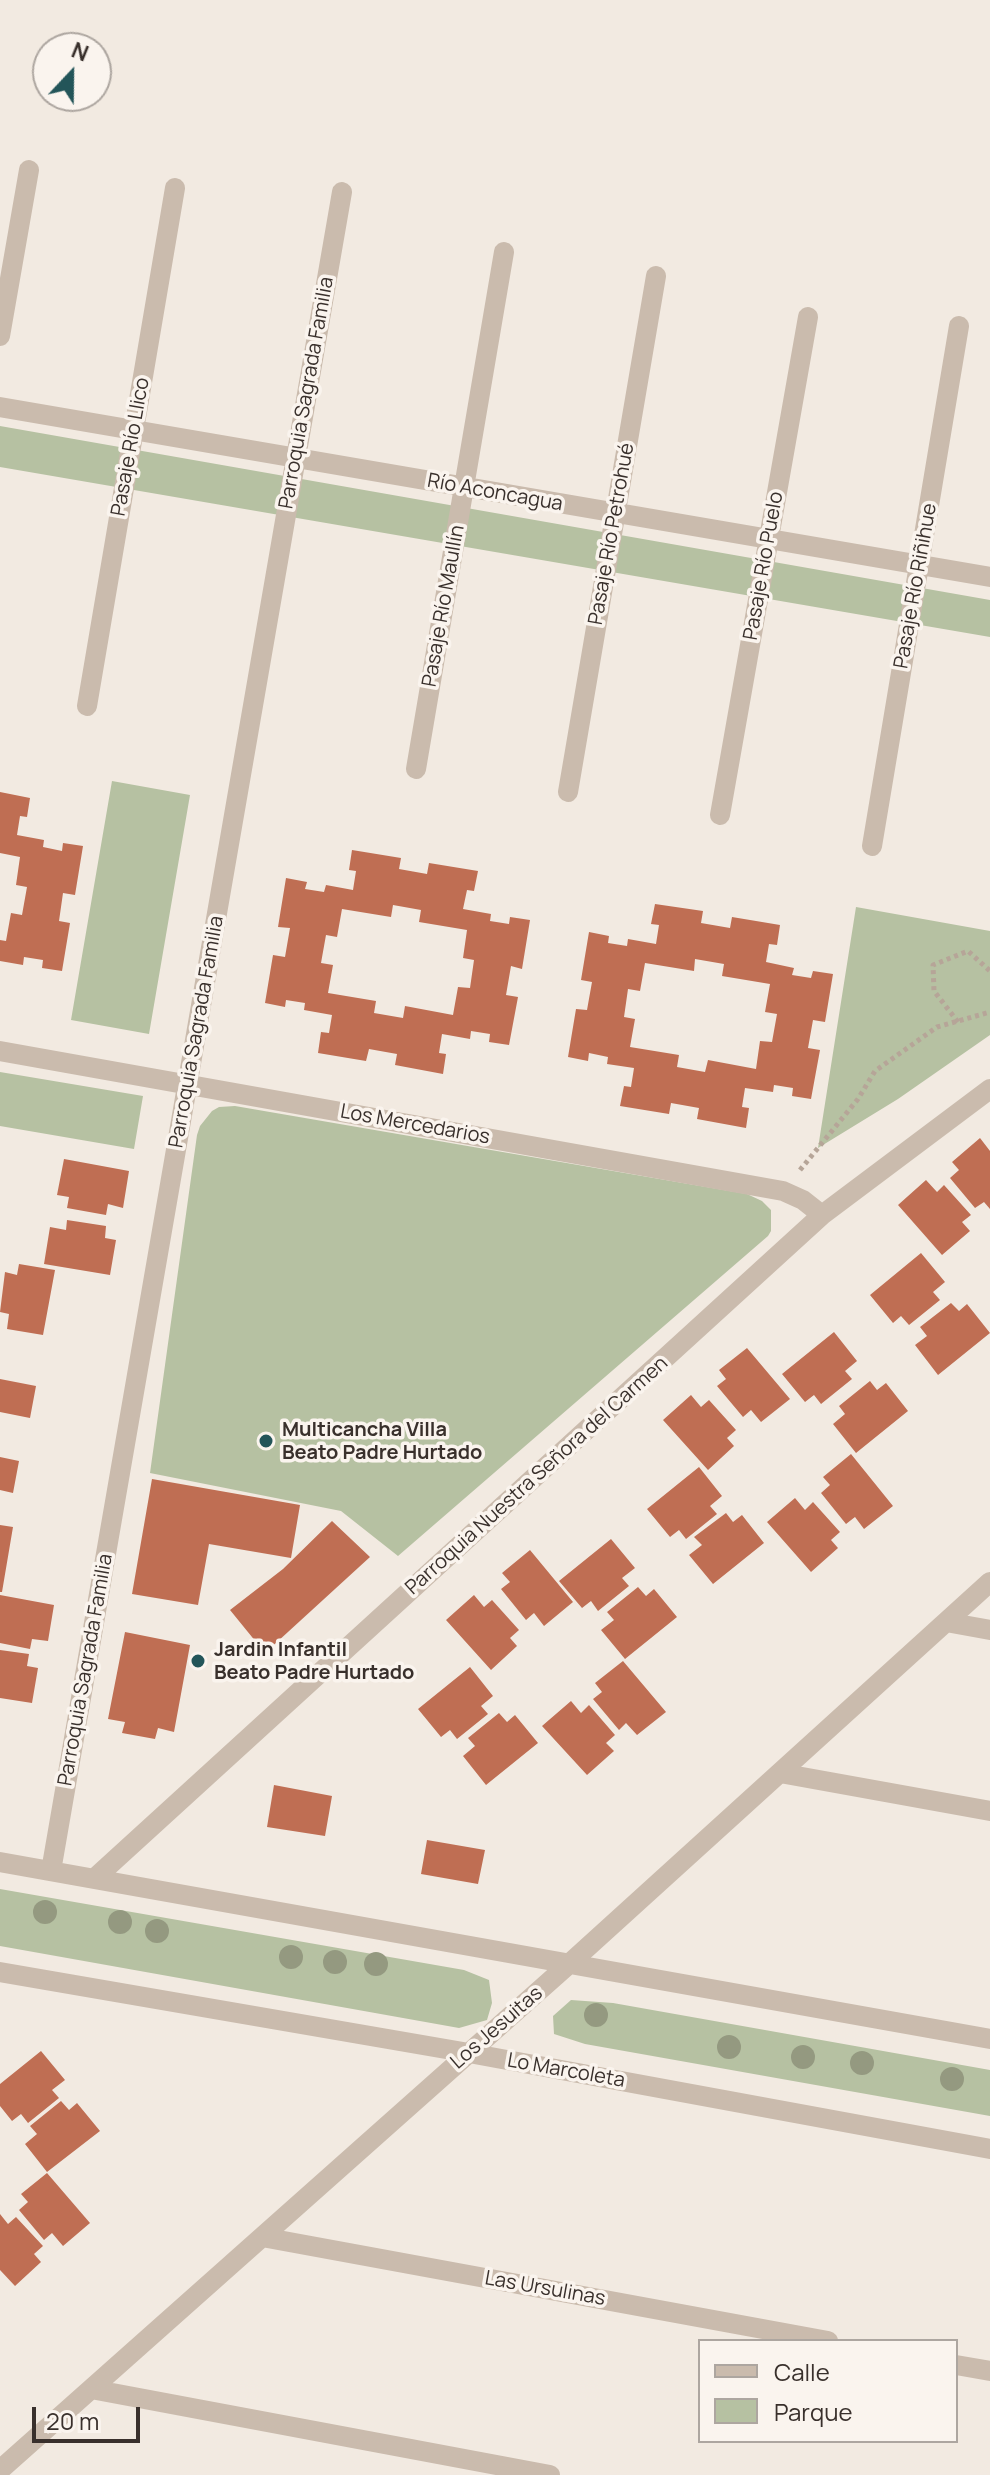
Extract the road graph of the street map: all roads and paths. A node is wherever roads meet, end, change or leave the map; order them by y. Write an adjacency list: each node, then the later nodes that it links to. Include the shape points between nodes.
1 (29, 170): 8 (street)
2 (175, 188): 10 (street, Pasaje Río Llico)
3 (342, 192): 11 (street, Parroquia Sagrada Familia)
4 (504, 252): 12 (street, Pasaje Río Maullín)
5 (656, 276): 13 (street, Pasaje Río Petrohué)
6 (808, 317): 14 (street, Pasaje Río Puelo)
7 (959, 326): 15 (street, Pasaje Río Riñihue)
8 (0, 336)
9 (0, 407): 10 (street, Río Aconcagua)
10 (134, 430): 11 (street, Río Aconcagua); 17 (street, Pasaje Río Llico)
11 (296, 458): 12 (street, Río Aconcagua); 26 (street, Parroquia Sagrada Familia)
12 (464, 487): 13 (street, Río Aconcagua); 18 (street, Pasaje Río Maullín)
13 (616, 513): 14 (street, Río Aconcagua); 19 (street, Pasaje Río Petrohué)
14 (769, 540): 15 (street, Río Aconcagua); 20 (street, Pasaje Río Puelo)
15 (919, 565): 16 (street, Río Aconcagua); 21 (street, Pasaje Río Riñihue)
16 (990, 577)
17 (87, 706)
18 (416, 769)
19 (568, 792)
20 (720, 815)
21 (872, 846)
22 (990, 971): 24 (path, via 968,951 933,965 934,991)
23 (990, 1012): 24 (path)
24 (958, 1022): 28 (path, via 937,1027 875,1071)
25 (0, 1051): 26 (street, Los Mercedarios)
26 (187, 1084): 28 (street, Los Mercedarios); 36 (street, Parroquia Sagrada Familia)
27 (990, 1089): 29 (street, Parroquia Nuestra Señora del Carmen)
28 (783, 1191): 29 (street, Los Mercedarios)
29 (822, 1215): 37 (street, Parroquia Nuestra Señora del Carmen)
30 (990, 1582): 31 (street, Los Jesuitas)
31 (946, 1622): 32 (street); 33 (street, Los Jesuitas)
32 (990, 1630)
33 (780, 1773): 34 (street); 38 (street, Los Jesuitas)
34 (990, 1811)
35 (0, 1862): 36 (street)
36 (51, 1871): 37 (street)
37 (95, 1878): 38 (street)
38 (569, 1964): 40 (street); 41 (street, Los Jesuitas)
39 (0, 1972): 41 (street, Lo Marcoleta)
40 (990, 2039)
41 (469, 2053): 42 (street, Lo Marcoleta); 43 (street, Los Jesuitas)
42 (990, 2149)
43 (262, 2237): 44 (street, Las Ursulinas); 47 (street, Los Jesuitas)
44 (817, 2339)
45 (958, 2365): 46 (street)
46 (990, 2371)
47 (91, 2389): 48 (street, Los Jesuitas); 49 (street)
48 (0, 2470)
49 (550, 2475)

